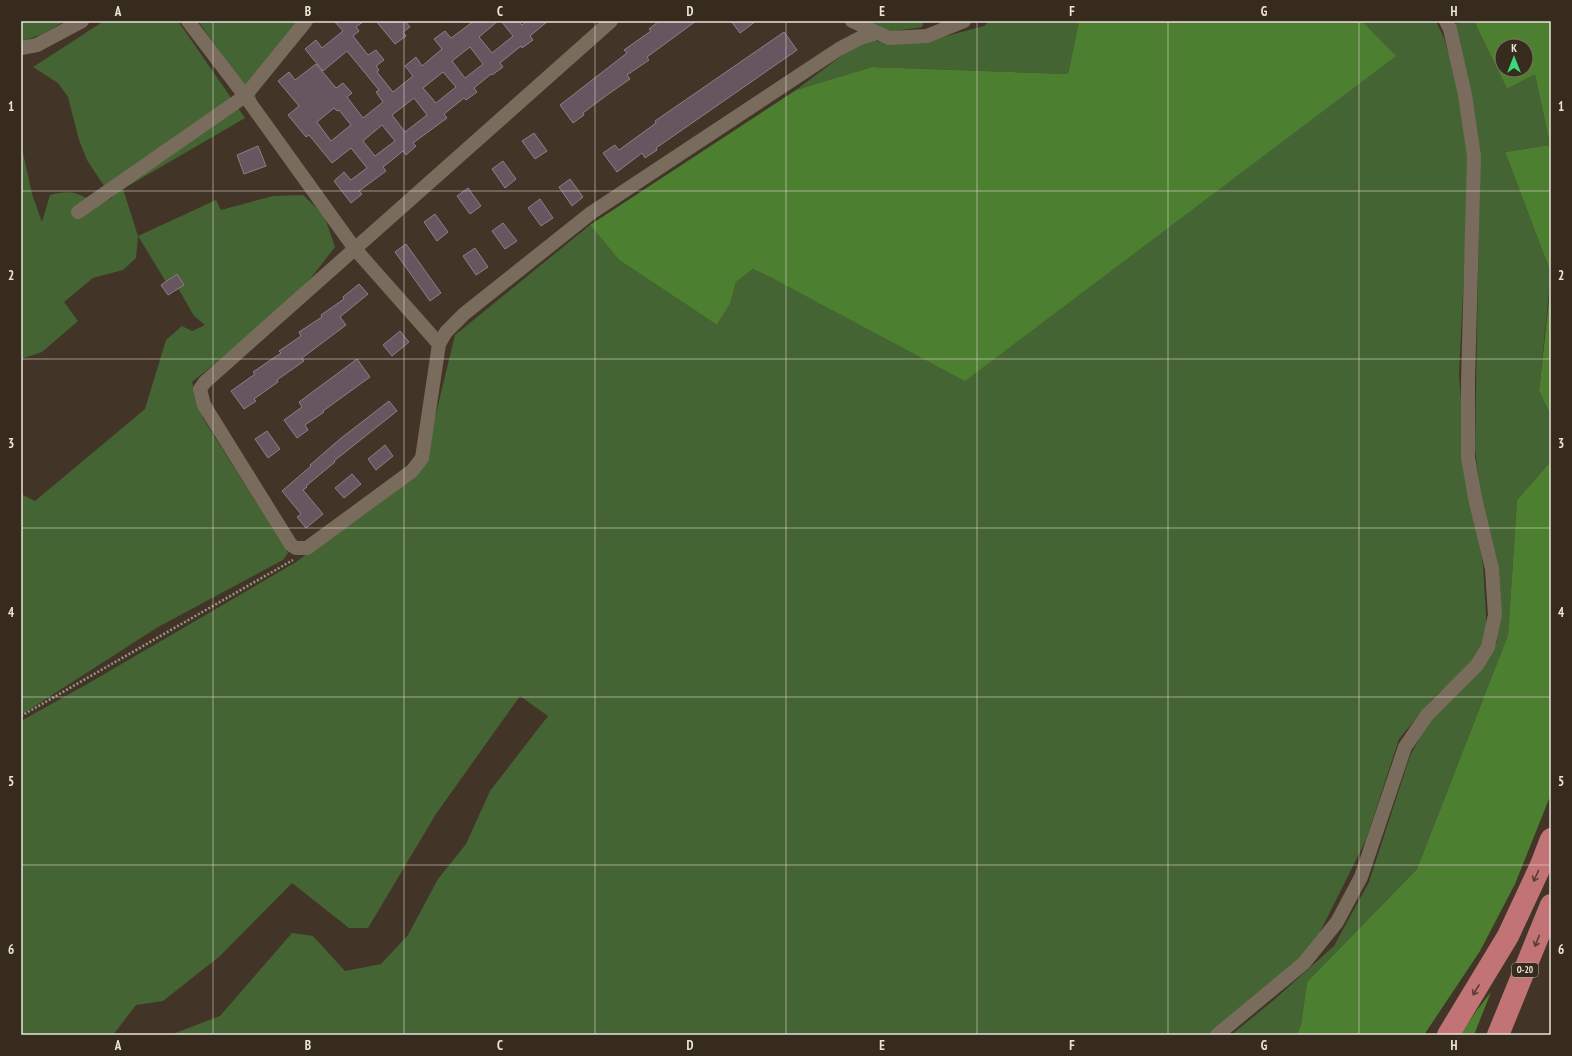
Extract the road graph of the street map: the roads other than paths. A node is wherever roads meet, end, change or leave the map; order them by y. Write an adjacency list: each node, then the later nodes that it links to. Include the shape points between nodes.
1 (82, 21): 11 (street, via 37,45)
2 (188, 21): 12 (street)
3 (306, 21): 12 (street)
4 (611, 21): 14 (street)
5 (852, 21): 9 (street)
6 (932, 21): 10 (street)
7 (964, 21): 10 (street)
8 (1446, 21): 18 (street, via 1465,95 1474,156 1468,457 1492,569 1495,615 1488,647 1477,665 1427,715 1406,747 1361,877 1337,922 1304,963)
9 (877, 33): 10 (street, via 889,38); 15 (street, via 839,49 591,213 464,314 446,332)
10 (927, 36)
11 (21, 48)
12 (245, 96): 13 (street); 14 (street)
13 (78, 212)
14 (355, 249): 15 (street); 15 (street, via 200,389 204,405 291,545 296,548 307,548 417,466 422,458)
15 (439, 344)
16 (1551, 840): 19 (highway, one-way to 19, via 1508,936)
17 (1551, 904): 20 (highway, O-20, one-way to 20)
18 (1217, 1035)
19 (1448, 1035)
20 (1498, 1035)

